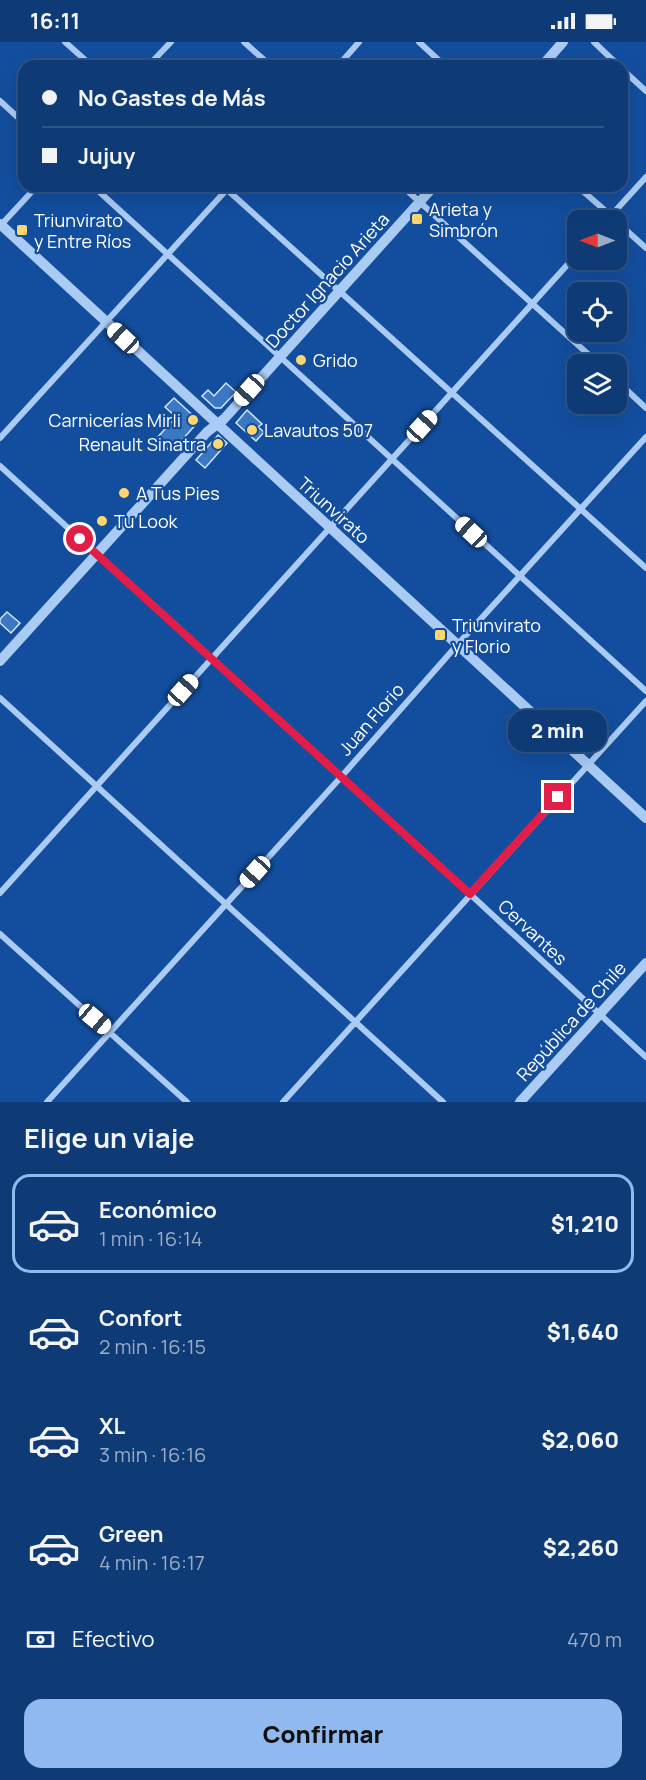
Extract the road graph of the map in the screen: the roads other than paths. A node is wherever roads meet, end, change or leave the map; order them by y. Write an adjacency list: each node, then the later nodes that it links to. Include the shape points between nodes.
1 (65, 42): 8 (street)
2 (171, 42): 9 (street)
3 (244, 42): 10 (street)
4 (359, 42): 11 (street)
5 (419, 42): 12 (street)
6 (562, 42): 13 (street)
7 (594, 42): 14 (street)
8 (85, 60)
9 (154, 60)
10 (264, 60)
11 (343, 60)
12 (438, 60)
13 (547, 60)
14 (613, 60)
15 (628, 74): 16 (street)
16 (646, 91)
17 (0, 101): 18 (street)
18 (18, 118)
19 (646, 177): 29 (street)
20 (31, 192): 30 (street)
21 (100, 192): 33 (street)
22 (222, 192): 33 (street)
23 (231, 192): 35 (street)
24 (408, 192): 27 (street)
25 (428, 192): 27 (street, Doctor Ignacio Arieta)
26 (583, 192): 28 (street)
27 (419, 202): 35 (street, Doctor Ignacio Arieta); 36 (street)
28 (602, 210)
29 (620, 210)
30 (1, 225): 37 (street, Triunvirato)
31 (627, 232): 32 (street)
32 (646, 248)
33 (167, 254): 37 (street); 39 (street)
34 (567, 265): 36 (street)
35 (339, 291): 39 (street, Doctor Ignacio Arieta); 41 (street)
36 (532, 303): 38 (street); 41 (street)
37 (106, 323): 43 (street, Triunvirato); 45 (street)
38 (588, 354)
39 (280, 356): 43 (street, Doctor Ignacio Arieta); 46 (street)
40 (627, 390): 42 (street)
41 (452, 392): 46 (street); 48 (street)
42 (646, 408)
43 (216, 425): 49 (street, Triunvirato); 50 (street, Doctor Ignacio Arieta)
44 (646, 437): 48 (street, Juan Florio)
45 (0, 438)
46 (392, 459): 49 (street); 52 (street)
47 (0, 466): 50 (street, Cervantes)
48 (581, 510): 51 (street); 52 (street, Juan Florio)
49 (329, 528): 53 (street, Triunvirato); 54 (street)
50 (96, 553): 54 (street, Cervantes); 55 (street, Doctor Ignacio Arieta)
51 (646, 568)
52 (519, 577): 53 (street, Juan Florio); 56 (street)
53 (458, 644): 59 (street, Triunvirato); 60 (street, Juan Florio)
54 (212, 659): 60 (street, Cervantes); 61 (street)
55 (0, 661)
56 (646, 691)
57 (0, 698): 61 (street)
58 (646, 701): 59 (street)
59 (588, 765): 62 (street, Triunvirato); 64 (street)
60 (341, 777): 64 (street, Cervantes); 65 (street, Juan Florio)
61 (97, 786): 63 (street); 65 (street)
62 (646, 818)
63 (0, 893)
64 (470, 894): 68 (street, Cervantes); 69 (street)
65 (227, 903): 69 (street); 70 (street, Juan Florio)
66 (0, 934): 70 (street)
67 (646, 963): 68 (street, República de Chile)
68 (600, 1014): 71 (street, Cervantes); 76 (street, República de Chile)
69 (355, 1021): 74 (street); 75 (street)
70 (111, 1032): 72 (street, Juan Florio); 73 (street)
71 (646, 1057)
72 (47, 1102)
73 (187, 1102)
74 (283, 1102)
75 (443, 1102)
76 (520, 1102)

